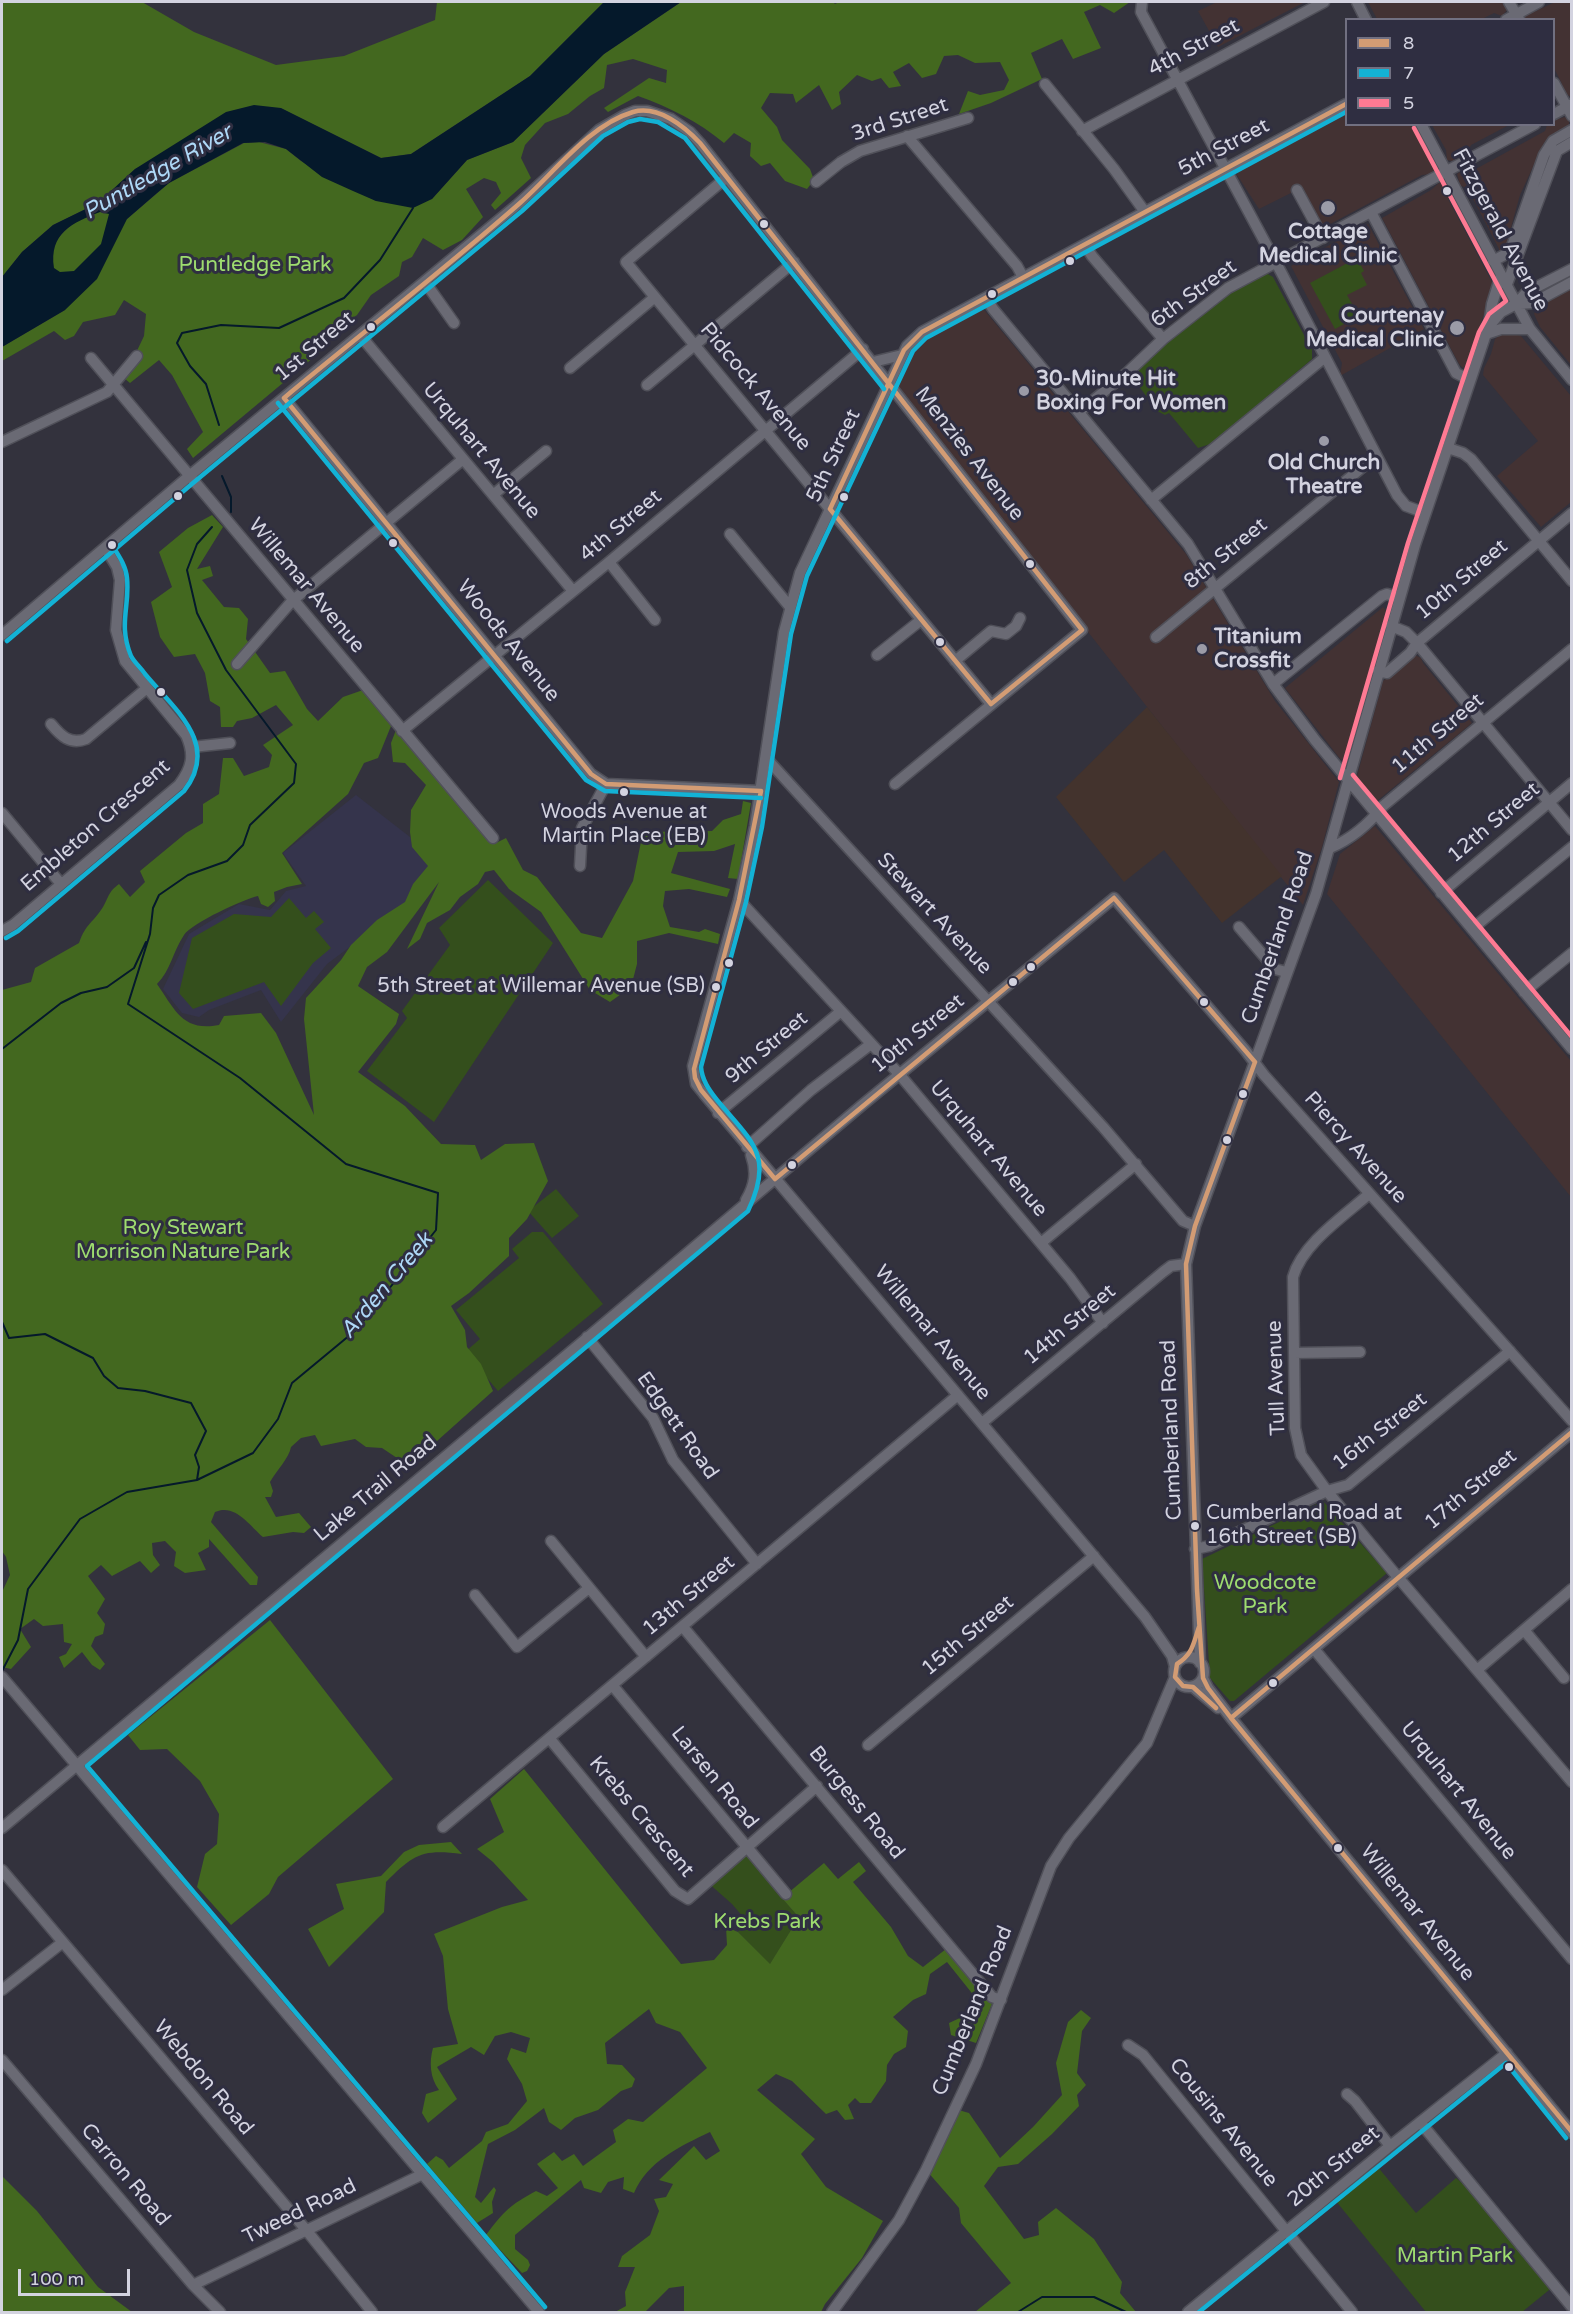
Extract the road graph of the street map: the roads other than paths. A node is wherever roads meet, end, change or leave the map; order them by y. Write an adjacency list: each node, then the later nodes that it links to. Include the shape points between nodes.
1 (1141, 2): 8 (street, via 1141,12)
2 (1324, 2): 8 (street, 4th Street)
3 (1357, 2): 6 (street)
4 (1509, 2): 7 (street)
5 (1539, 2): 7 (street)
6 (1365, 18)
7 (1514, 18)
8 (1176, 79): 19 (street, 4th Street); 22 (street)
9 (1044, 84): 19 (street)
10 (1555, 85): 12 (street)
11 (1345, 105): 22 (street, 5th Street)
12 (1570, 109): 13 (street)
13 (1555, 114)
14 (662, 115): 24 (street, Menzies Avenue, via 690,132); 37 (street, 1st Street, via 635,111 599,130)
15 (968, 118): 20 (street, 3rd Street)
16 (1422, 126): 23 (street, Fitzgerald Avenue)
17 (1531, 126): 23 (street, 6th Street)
18 (1572, 130): 31 (street, via 1553,141 1544,155 1510,252)
19 (1082, 131): 27 (street)
20 (907, 136): 25 (street, 3rd Street, via 860,151); 35 (street)
21 (1572, 142): 36 (street, Cumberland Road, via 1557,151)
22 (1225, 170): 27 (street, 5th Street); 33 (street)
23 (1447, 173): 28 (street, 6th Street); 31 (street, Fitzgerald Avenue)
24 (727, 177): 32 (street, Menzies Avenue); 39 (street, Pidcock Avenue, via 626,262)
25 (816, 182)
26 (1297, 190): 29 (street)
27 (1145, 212): 30 (street, 5th Street)
28 (1371, 212): 29 (street, 6th Street); 55 (street, via 1456,374)
29 (1323, 238): 33 (street, 6th Street)
30 (1085, 244): 35 (street, 5th Street); 46 (street)
31 (1493, 261): 36 (street, Fitzgerald Avenue)
32 (794, 262): 47 (street); 48 (street, Menzies Avenue)
33 (1276, 263): 46 (street, 6th Street, via 1228,288); 52 (street)
34 (1572, 269): 41 (street, via 1527,292)
35 (1023, 277): 40 (street, 5th Street)
36 (1504, 280): 41 (street, Fitzgerald Avenue); 43 (street, Cumberland Road, via 1492,304)
37 (425, 282): 42 (street); 45 (street, 1st Street)
38 (1572, 282): 41 (street, via 1533,303)
39 (655, 297): 47 (street, Pidcock Avenue); 54 (street)
40 (986, 298): 49 (street, 5th Street, via 922,332); 61 (street)
41 (1516, 304): 43 (street, via 1502,312); 44 (street, Fitzgerald Avenue)
42 (454, 323)
43 (1488, 329): 44 (street); 55 (street, Cumberland Road)
44 (1530, 329): 56 (street, Fitzgerald Avenue)
45 (360, 335): 60 (street, 1st Street); 67 (street, Urquhart Avenue)
46 (1163, 339): 61 (street, 6th Street)
47 (695, 345): 59 (street); 62 (street, Pidcock Avenue)
48 (862, 349): 53 (street, Menzies Avenue); 62 (street, 4th Street)
49 (902, 355): 53 (street); 58 (street, 5th Street)
50 (137, 356): 57 (street)
51 (91, 358): 57 (street, Willemar Avenue)
52 (1324, 358): 66 (street); 70 (street)
53 (873, 362): 58 (street, Menzies Avenue)
54 (570, 368)
55 (1470, 380): 64 (street, Cumberland Road)
56 (1572, 380)
57 (113, 384): 63 (street, via 107,392); 68 (street, Willemar Avenue)
58 (890, 384): 71 (street, 5th Street); 100 (street, Menzies Avenue, via 1082,630)
59 (647, 386)
60 (284, 398): 68 (street, 1st Street); 74 (street, Woods Avenue)
61 (1079, 412): 70 (street)
62 (765, 430): 71 (street, Pidcock Avenue); 78 (street, 4th Street)
63 (2, 442)
64 (1448, 448): 72 (street, Cumberland Road); 76 (street, via 1471,459)
65 (546, 451): 69 (street)
66 (1376, 456): 72 (street, via 1403,504); 80 (street, 8th Street)
67 (462, 460): 69 (street, Urquhart Avenue); 74 (street)
68 (188, 477): 77 (street, 1st Street); 83 (street, Willemar Avenue)
69 (493, 495): 81 (street, Urquhart Avenue)
70 (1151, 500): 80 (street, via 1188,544)
71 (830, 509): 84 (street, 5th Street, via 800,573); 87 (street, Pidcock Avenue)
72 (1425, 513): 82 (street, Cumberland Road)
73 (1572, 513): 76 (street, 10th Street)
74 (387, 522): 83 (street); 93 (street, Woods Avenue)
75 (730, 534): 84 (street)
76 (1538, 540): 79 (street); 91 (street, 10th Street)
77 (106, 549): 89 (street, 1st Street); 99 (street, Embleton Crescent, via 120,580 116,630 125,661)
78 (609, 562): 81 (street, 4th Street); 86 (street)
79 (1572, 580)
80 (1215, 588): 90 (street, 8th Street); 98 (street)
81 (573, 591): 93 (street, 4th Street)
82 (1399, 598): 88 (street, Cumberland Road); 98 (street, via 1382,596)
83 (292, 601): 96 (street); 103 (street, Willemar Avenue)
84 (790, 607): 106 (street, 5th Street)
85 (1020, 618): 95 (street, via 1006,634 991,631)
86 (655, 620)
87 (921, 620): 94 (street); 95 (street, Pidcock Avenue)
88 (1391, 626): 91 (street, via 1406,632); 97 (street, Cumberland Road)
89 (2, 635)
90 (1156, 637)
91 (1417, 643): 97 (street, 10th Street, via 1387,673); 101 (street)
92 (1572, 649): 101 (street, 11th Street)
93 (495, 656): 103 (street, 4th Street); 109 (street, Woods Avenue, via 591,774)
94 (877, 656)
95 (956, 661): 100 (street, Pidcock Avenue)
96 (237, 664)
97 (1378, 671): 107 (street, Cumberland Road)
98 (1273, 684): 107 (street)
99 (147, 688): 102 (street, via 86,739 67,740); 105 (street, Embleton Crescent)
100 (991, 704): 110 (street)
101 (1483, 723): 112 (street); 114 (street, 11th Street)
102 (51, 724)
103 (402, 731): 116 (street, Willemar Avenue)
104 (230, 744): 105 (street)
105 (192, 747): 120 (street, Embleton Crescent, via 187,774 179,785)
106 (766, 758): 111 (street, 5th Street); 130 (street, Stewart Avenue)
107 (1347, 780): 114 (street); 117 (street, Cumberland Road)
108 (1572, 783): 112 (street, 12th Street)
109 (606, 784): 111 (street); 119 (street, via 582,828)
110 (895, 784)
111 (761, 791): 123 (street, 5th Street)
112 (1549, 802): 115 (street); 121 (street, 12th Street)
113 (2, 813): 120 (street)
114 (1376, 814): 117 (street, 11th Street, via 1345,842); 121 (street)
115 (1572, 830)
116 (493, 838)
117 (1330, 848): 128 (street, Cumberland Road)
118 (1572, 848): 125 (street)
119 (580, 866)
120 (61, 884): 126 (street, Embleton Crescent)
121 (1441, 893): 125 (street)
122 (1113, 898): 130 (street, 10th Street); 134 (street, Piercy Avenue)
123 (739, 900): 131 (street, Urquhart Avenue); 135 (street, 5th Street)
124 (1239, 927): 128 (street, via 1275,969)
125 (1472, 929): 129 (street)
126 (2, 931)
127 (1572, 954): 129 (street)
128 (1286, 972): 134 (street, Cumberland Road)
129 (1524, 992): 133 (street)
130 (988, 1002): 136 (street, 10th Street); 139 (street, Stewart Avenue)
131 (840, 1012): 132 (street, Urquhart Avenue); 137 (street, 9th Street)
132 (870, 1044): 136 (street, Urquhart Avenue); 138 (street, via 811,1090)
133 (1572, 1049)
134 (1255, 1062): 141 (street, Piercy Avenue); 143 (street, Cumberland Road)
135 (693, 1073): 137 (street, Willemar Avenue, via 696,1084)
136 (900, 1075): 140 (street, 10th Street); 144 (street, Urquhart Avenue)
137 (718, 1113): 138 (street, Willemar Avenue)
138 (748, 1148): 140 (street, Willemar Avenue); 142 (street, via 755,1167 754,1182)
139 (1136, 1164): 143 (street, Stewart Avenue, via 1183,1221); 144 (street)
140 (775, 1179): 142 (street, Lake Trail Road); 151 (street, Willemar Avenue)
141 (1369, 1194): 148 (street, Piercy Avenue); 150 (street, Tull Avenue, via 1305,1251 1296,1264)
142 (742, 1207): 147 (street, Lake Trail Road)
143 (1195, 1226): 145 (street, Cumberland Road)
144 (1041, 1243): 146 (street, Urquhart Avenue)
145 (1186, 1264): 146 (street, 14th Street, via 1171,1266); 157 (street, Cumberland Road)
146 (1103, 1323): 153 (street, 14th Street)
147 (587, 1337): 159 (street, Edgett Road, via 653,1418 673,1460); 183 (street, Lake Trail Road)
148 (1510, 1351): 152 (street, Piercy Avenue); 155 (street, 16th Street, via 1348,1485)
149 (1360, 1352): 150 (street)
150 (1294, 1353): 155 (street, Tull Avenue, via 1295,1428 1301,1455)
151 (958, 1395): 153 (street, Willemar Avenue); 159 (street, 13th Street)
152 (1572, 1421)
153 (982, 1423): 158 (street, Willemar Avenue)
154 (1572, 1431): 160 (street, 17th Street)
155 (1327, 1491): 157 (street, 16th Street); 160 (street, Tull Avenue)
156 (551, 1541): 161 (street)
157 (1195, 1550): 165 (street, Cumberland Road)
158 (1094, 1556): 164 (street, Willemar Avenue); 182 (street, 15th Street)
159 (757, 1564): 166 (street, 13th Street)
160 (1398, 1578): 168 (street, 17th Street); 172 (street, Tull Avenue)
161 (589, 1588): 163 (street, via 517,1647); 169 (street)
162 (1572, 1589): 167 (street)
163 (475, 1595)
164 (1145, 1617): 170 (street, Willemar Avenue); 173 (street, Willemar Avenue, via 1172,1656)
165 (1199, 1626): 170 (street, Cumberland Road); 171 (street, Cumberland Road)
166 (683, 1627): 169 (street, 13th Street); 185 (street, Burgess Road)
167 (1524, 1630): 172 (street); 176 (street)
168 (1314, 1648): 179 (street, 17th Street); 192 (street, Urquhart Avenue)
169 (646, 1657): 177 (street, 13th Street)
170 (1187, 1658): 171 (street); 173 (street, via 1179,1661)
171 (1200, 1662): 175 (street)
172 (1478, 1670): 184 (street, Tull Avenue)
173 (1175, 1672): 178 (street, via 1180,1684); 180 (street, Cumberland Road)
174 (2, 1677): 183 (street)
175 (1203, 1678): 178 (street); 179 (street, Willemar Avenue)
176 (1563, 1678)
177 (613, 1686): 181 (street, 13th Street); 188 (street, Larsen Road)
178 (1190, 1687): 179 (street, Willemar Avenue); 180 (street, Cumberland Road, via 1171,1700)
179 (1231, 1719): 196 (street, Willemar Avenue)
180 (1154, 1729): 194 (street, Cumberland Road, via 1142,1751 1069,1838 1052,1866)
181 (550, 1738): 186 (street, 13th Street); 188 (street, Krebs Crescent, via 675,1890 688,1899)
182 (868, 1745)
183 (76, 1766): 187 (street, Lake Trail Road); 202 (street)
184 (1572, 1782)
185 (817, 1786): 188 (street, Krebs Crescent); 194 (street, Burgess Road, via 992,1997)
186 (444, 1827)
187 (2, 1828)
188 (746, 1847): 190 (street, Larsen Road)
189 (2, 1870): 191 (street, Webdon Road)
190 (786, 1893)
191 (63, 1942): 193 (street); 203 (street, Webdon Road)
192 (1572, 1959)
193 (2, 1990)
194 (1001, 2000): 210 (street, Cumberland Road, via 926,2170 899,2220)
195 (1128, 2045): 204 (street, Cousins Avenue, via 1143,2055)
196 (1507, 2053): 199 (street, 20th Street); 200 (street, Willemar Avenue)
197 (2, 2060): 205 (street, Carron Road)
198 (1347, 2094): 201 (street)
199 (1420, 2122): 201 (street, 20th Street); 206 (street)
200 (1572, 2133)
201 (1389, 2146): 204 (street, 20th Street)
202 (423, 2175): 203 (street, Tweed Road); 209 (street)
203 (307, 2231): 205 (street, Tweed Road); 208 (street, Webdon Road)
204 (1287, 2232): 211 (street, 20th Street); 212 (street, Cousins Avenue)
205 (193, 2285): 207 (street, Carron Road)
206 (1572, 2307)
207 (220, 2313)
208 (372, 2313)
209 (539, 2313)
210 (832, 2313)
211 (1188, 2313)
212 (1352, 2313)

